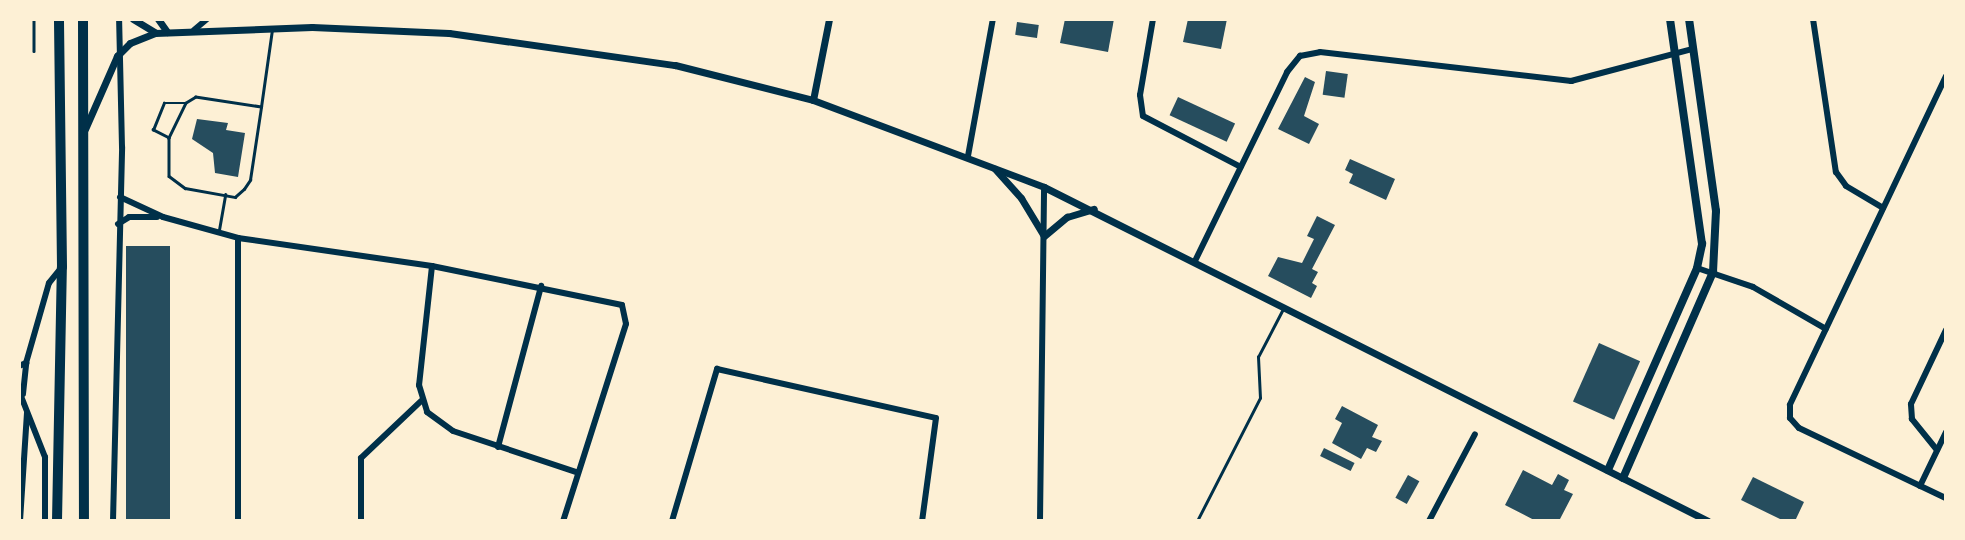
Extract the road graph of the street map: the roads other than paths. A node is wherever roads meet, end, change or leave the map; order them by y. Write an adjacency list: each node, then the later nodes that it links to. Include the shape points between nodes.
1 (34, 19): 19 (lane)
2 (59, 19): 43 (highway)
3 (83, 19): 26 (highway)
4 (119, 19): 21 (street)
5 (133, 19): 17 (street)
6 (158, 19): 16 (street)
7 (207, 19): 15 (street)
8 (829, 19): 23 (street)
9 (993, 19): 28 (street)
10 (1153, 19): 30 (street, via 1140,95 1143,116)
11 (1670, 19): 20 (main road)
12 (1689, 19): 18 (main road)
13 (1812, 19): 34 (street, via 1836,172 1846,186)
14 (272, 27): 15 (street); 23 (street, via 449,33 564,46 675,65); 25 (lane)
15 (194, 30): 16 (street)
16 (166, 32): 17 (street)
17 (155, 33): 21 (street, via 130,43)
18 (1692, 49): 20 (street); 45 (main road, via 1716,211)
19 (34, 51)
20 (1676, 54): 30 (street, via 1571,81 1320,52 1300,56 1287,72); 44 (main road, via 1702,219)
21 (117, 56): 26 (street); 33 (street)
22 (1946, 76): 34 (street)
23 (813, 100): 28 (street)
24 (186, 103): 25 (lane, via 196,97); 27 (lane); 27 (lane, via 164,103 153,130)
25 (261, 107): 32 (lane, via 250,180 234,197)
26 (82, 136): 66 (highway)
27 (169, 138): 32 (lane, via 169,176 185,188)
28 (968, 156): 29 (street)
29 (992, 166): 31 (street); 39 (street, via 1021,198)
30 (1241, 167): 41 (street)
31 (1044, 187): 35 (street); 39 (street)
32 (225, 195): 38 (lane)
33 (120, 197): 36 (street); 37 (street)
34 (1883, 208): 48 (street)
35 (1095, 209): 39 (street, via 1067,217); 41 (street)
36 (163, 217): 37 (street, via 130,217); 38 (street)
37 (117, 226): 67 (street)
38 (218, 233): 40 (street)
39 (1044, 236): 73 (street)
40 (238, 238): 42 (street); 68 (street)
41 (1195, 261): 47 (street)
42 (432, 266): 46 (street); 52 (street)
43 (62, 267): 50 (street, via 49,283); 65 (highway)
44 (1697, 268): 45 (street); 58 (main road)
45 (1713, 272): 48 (street, via 1753,287); 60 (main road)
46 (541, 286): 56 (street); 59 (street, via 614,300 626,312)
47 (1284, 306): 58 (street); 74 (lane, via 1258,357 1261,398)
48 (1826, 329): 61 (street, via 1790,405 1790,418 1799,428)
49 (1946, 330): 57 (street, via 1912,404 1912,419)
50 (23, 365): 51 (street)
51 (21, 393): 53 (street)
52 (421, 401): 56 (street, via 440,424); 69 (street, via 361,458)
53 (27, 413): 63 (street); 64 (street, via 45,457)
54 (1946, 432): 57 (street)
55 (1475, 434): 75 (street)
56 (498, 447): 59 (street)
57 (1937, 450): 61 (street)
58 (1608, 470): 60 (street)
59 (576, 472): 70 (street)
60 (1623, 478): 76 (street)
61 (1920, 486): 62 (street)
62 (1946, 498)
63 (20, 521)
64 (45, 521)
65 (57, 521)
66 (84, 521)
67 (113, 521)
68 (238, 521)
69 (361, 521)
70 (562, 521)
71 (672, 521): 72 (street, via 717,369 936,418)
72 (922, 521)
73 (1040, 521)
74 (1197, 521)
75 (1429, 521)
76 (1708, 521)

